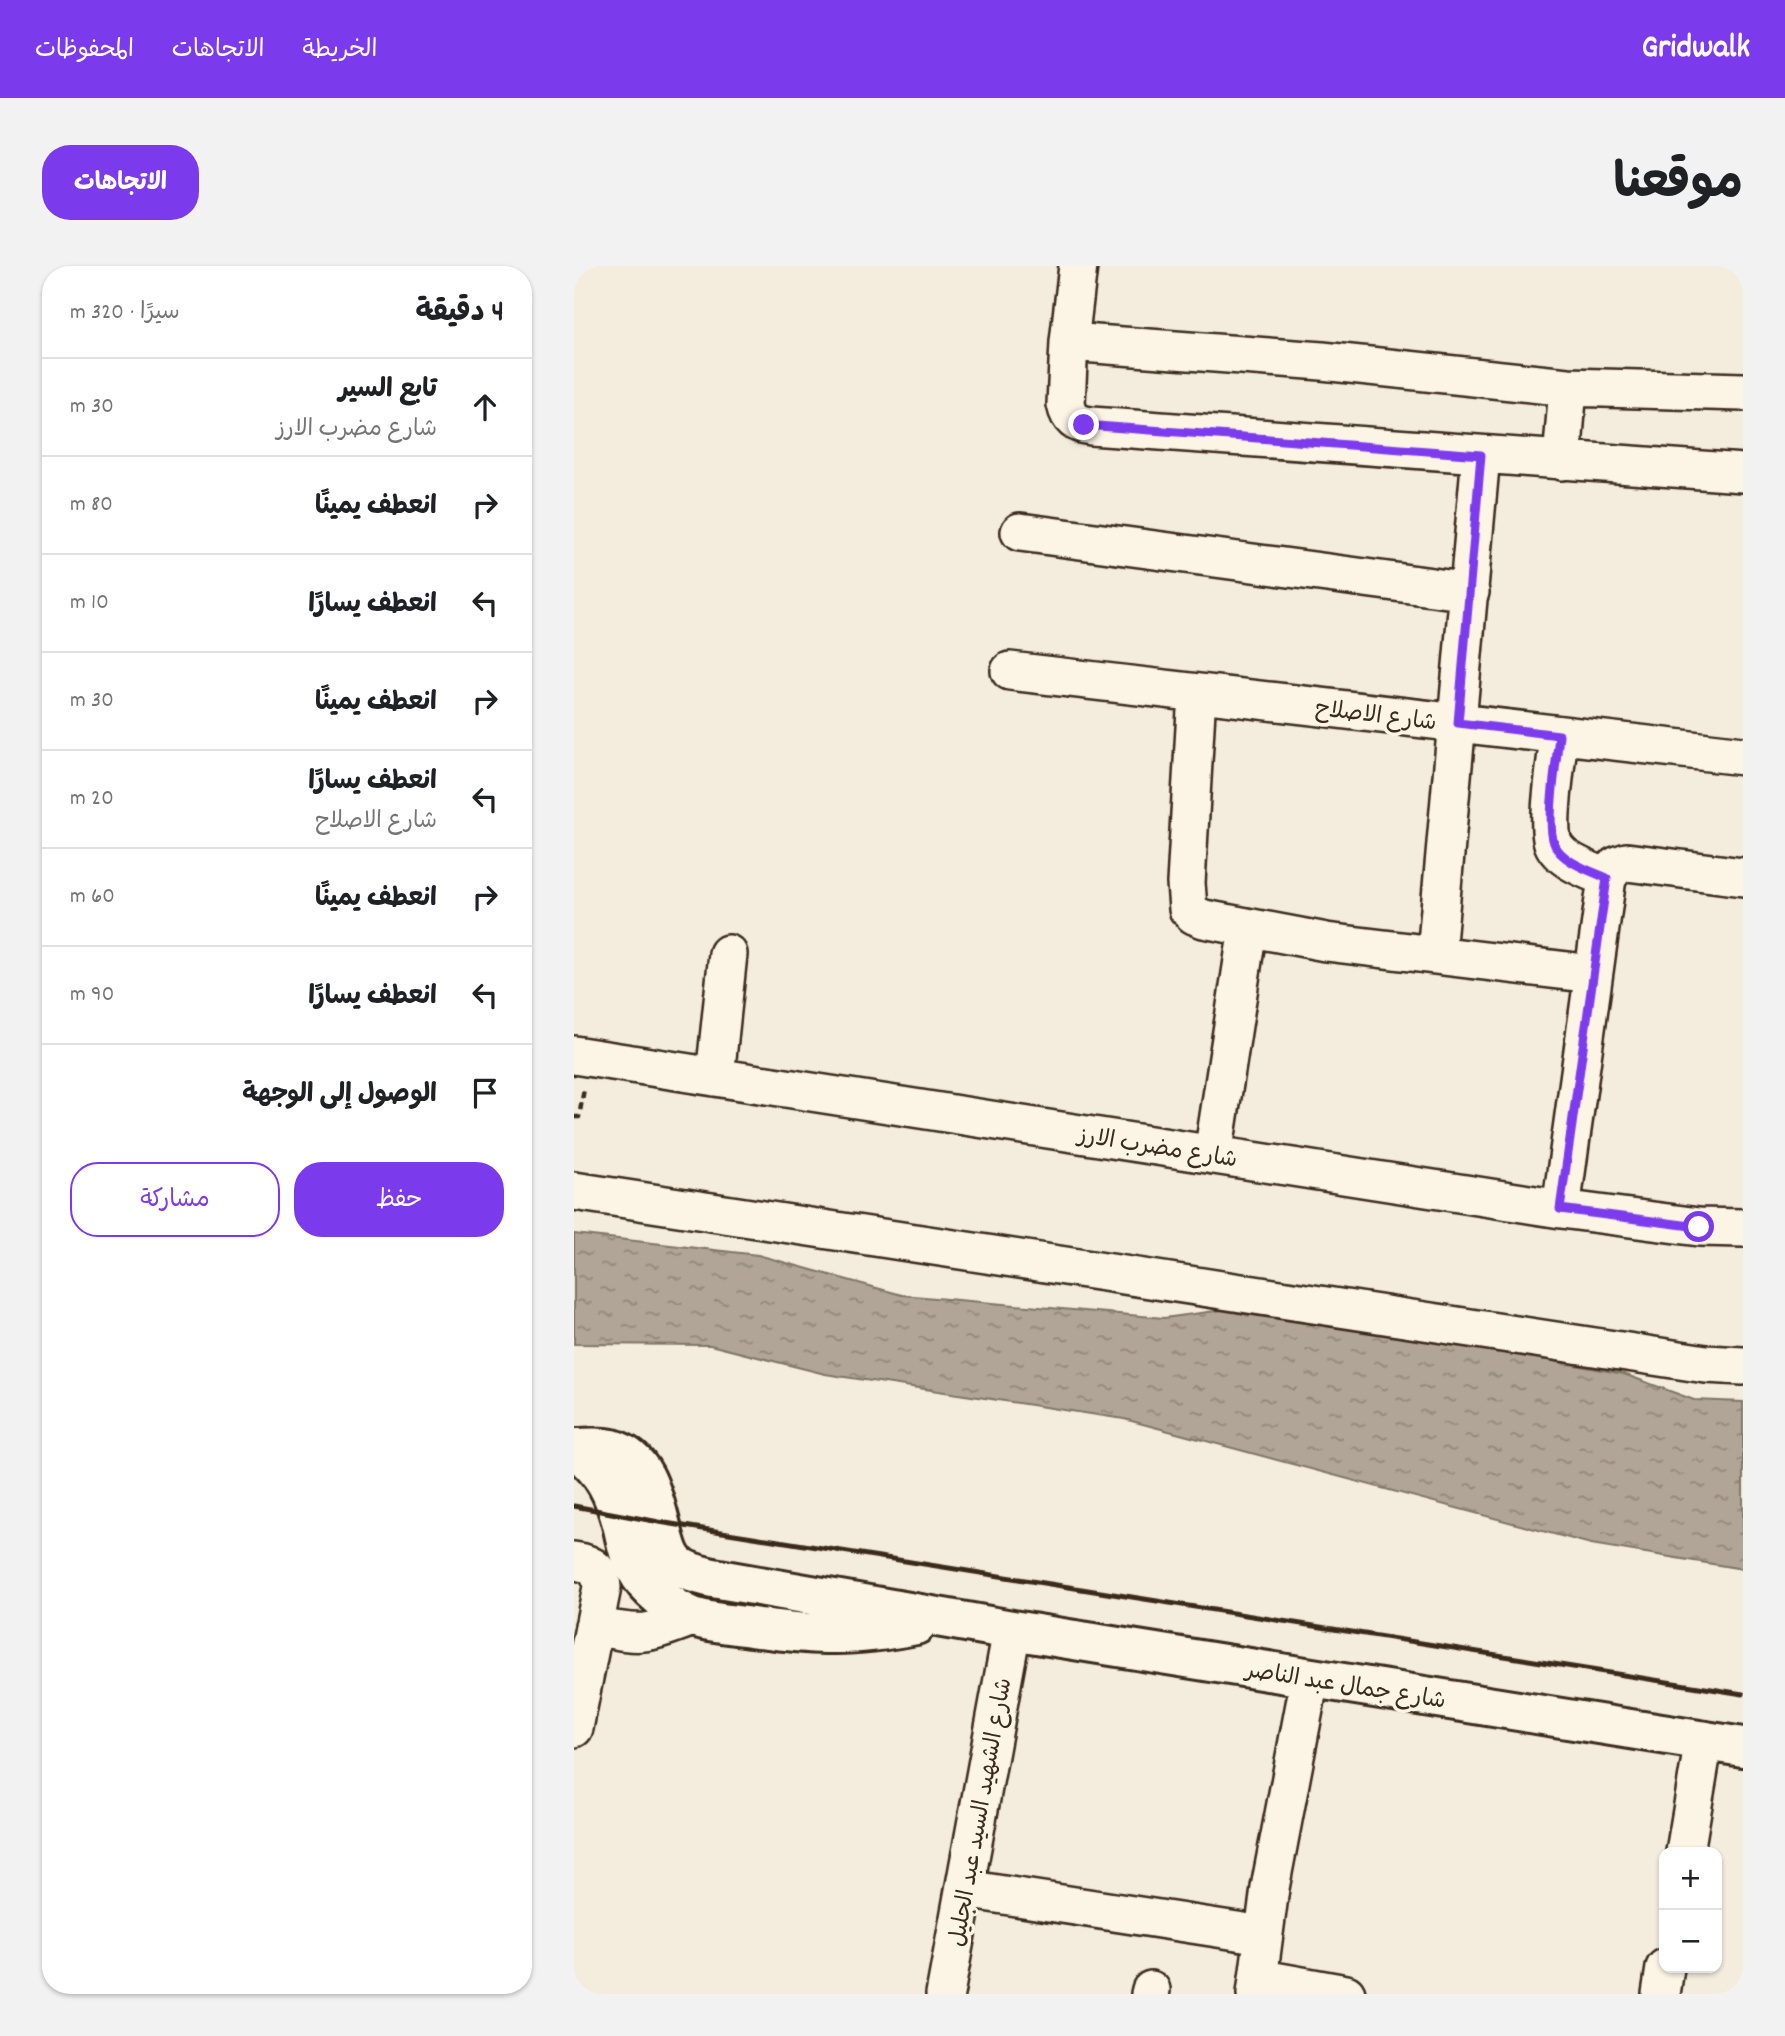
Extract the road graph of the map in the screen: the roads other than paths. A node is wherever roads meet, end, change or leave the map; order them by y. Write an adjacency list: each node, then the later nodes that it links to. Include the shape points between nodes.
1 (1078, 266): 2 (street)
2 (1069, 342): 3 (street, via 1322,361); 5 (street, via 1066,404 1071,419 1084,425)
3 (1569, 387): 4 (street); 6 (street)
4 (1743, 392)
5 (1481, 455): 6 (street); 9 (street)
6 (1562, 461): 7 (street)
7 (1743, 473)
8 (1020, 532): 9 (street)
9 (1470, 592): 12 (street)
10 (1010, 671): 11 (street, شارع الاصلاح)
11 (1197, 693): 12 (street, شارع الاصلاح); 17 (street, via 1188,909 1204,919)
12 (1458, 723): 13 (street, شارع الاصلاح); 19 (street)
13 (1559, 735): 14 (street, شارع الاصلاح); 16 (street, via 1552,811 1554,844 1563,856)
14 (1743, 756)
15 (1743, 877): 16 (street, via 1627,862 1616,866)
16 (1607, 878): 20 (street)
17 (1248, 928): 19 (street); 23 (street)
18 (729, 954): 22 (street)
19 (1436, 954): 20 (street)
20 (1593, 974): 25 (street)
21 (579, 1071): 22 (street, شارع مضرب الارز)
22 (715, 1077): 23 (street, شارع مضرب الارز)
23 (1213, 1155): 25 (street, شارع مضرب الارز)
24 (574, 1191): 27 (street)
25 (1560, 1209): 26 (street, شارع مضرب الارز, via 1699,1227)
26 (1743, 1228)
27 (1743, 1366)
28 (574, 1448): 31 (main road, شارع جمال عبد الناصر, via 606,1481 636,1570 669,1605); 32 (main road, شارع جمال عبد الناصر, via 609,1448 638,1464 647,1478 668,1551 675,1563 690,1572)
29 (574, 1561): 30 (street, via 598,1572)
30 (590, 1604): 31 (street, via 625,1632 644,1632); 35 (street)
31 (693, 1617): 32 (main road, شارع جمال عبد الناصر, via 836,1634)
32 (949, 1619): 33 (main road, شارع جمال عبد الناصر)
33 (1012, 1630): 34 (main road, شارع جمال عبد الناصر); 39 (street, شارع الشهيد السيد عبد الجليل)
34 (1310, 1678): 36 (main road, شارع جمال عبد الناصر); 40 (street)
35 (574, 1728)
36 (1704, 1740): 37 (main road, شارع جمال عبد الناصر); 38 (street)
37 (1743, 1746)
38 (1686, 1847)
39 (965, 1889): 40 (street); 43 (street, شارع الشهيد السيد عبد الجليل)
40 (1263, 1935): 42 (street)
41 (1664, 1973): 45 (street)
42 (1257, 1986): 44 (street)
43 (945, 1994)
44 (1346, 1994)
45 (1661, 1994)

